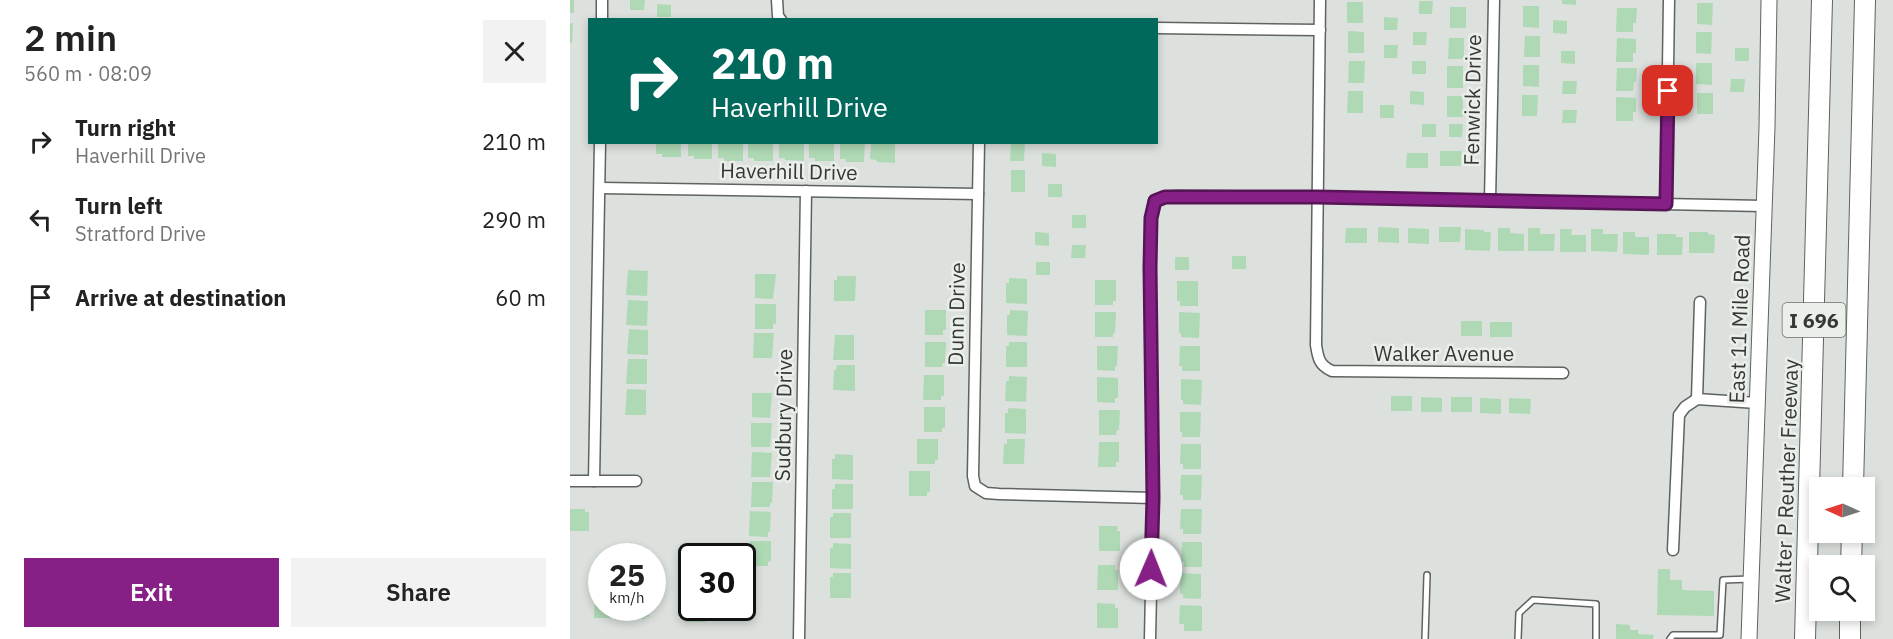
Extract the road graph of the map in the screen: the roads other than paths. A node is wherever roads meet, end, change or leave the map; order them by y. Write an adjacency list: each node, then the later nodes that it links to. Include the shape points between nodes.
1 (603, 0): 9 (street)
2 (777, 0): 10 (street)
3 (1320, 0): 12 (street)
4 (1494, 0): 19 (street, Fenwick Drive)
5 (1669, 0): 20 (street)
6 (1769, 0): 21 (main road, East 11 Mile Road)
7 (1822, 0): 42 (highway, Walter P Reuther Freeway / I 696)
8 (1865, 0): 26 (highway, I 696)
9 (602, 18)
10 (780, 18)
11 (1158, 28): 12 (street)
12 (1320, 30): 18 (street)
13 (600, 144): 15 (street)
14 (979, 144): 17 (street, Dunn Drive)
15 (600, 188): 16 (street, Haverhill Drive); 28 (street)
16 (806, 191): 17 (street, Haverhill Drive); 35 (street, Sudbury Drive)
17 (978, 194): 30 (street, Dunn Drive, via 975,486 999,494)
18 (1317, 197): 19 (street); 23 (street, Walker Avenue, via 1316,345 1318,360 1326,368 1371,372); 30 (street, via 1165,197 1155,201 1150,268)
19 (1490, 201): 20 (street)
20 (1666, 204): 21 (street)
21 (1764, 206): 25 (main road, East 11 Mile Road)
22 (1700, 302): 24 (street)
23 (1563, 373)
24 (1697, 399): 25 (street); 31 (street, via 1679,415)
25 (1757, 403): 33 (main road, East 11 Mile Road)
26 (1853, 477)
27 (570, 481): 28 (street)
28 (594, 481): 29 (street)
29 (636, 481)
30 (1153, 498): 36 (street)
31 (1673, 550)
32 (1427, 574): 37 (lane)
33 (1751, 579): 40 (lane, via 1723,580 1720,635 1673,635); 41 (main road, East 11 Mile Road)
34 (1850, 621): 43 (highway)
35 (799, 639)
36 (1150, 639)
37 (1425, 639)
38 (1518, 639): 39 (lane, via 1519,613 1533,600 1596,604)
39 (1596, 639)
40 (1670, 639)
41 (1749, 639)
42 (1805, 639)
43 (1850, 639)

